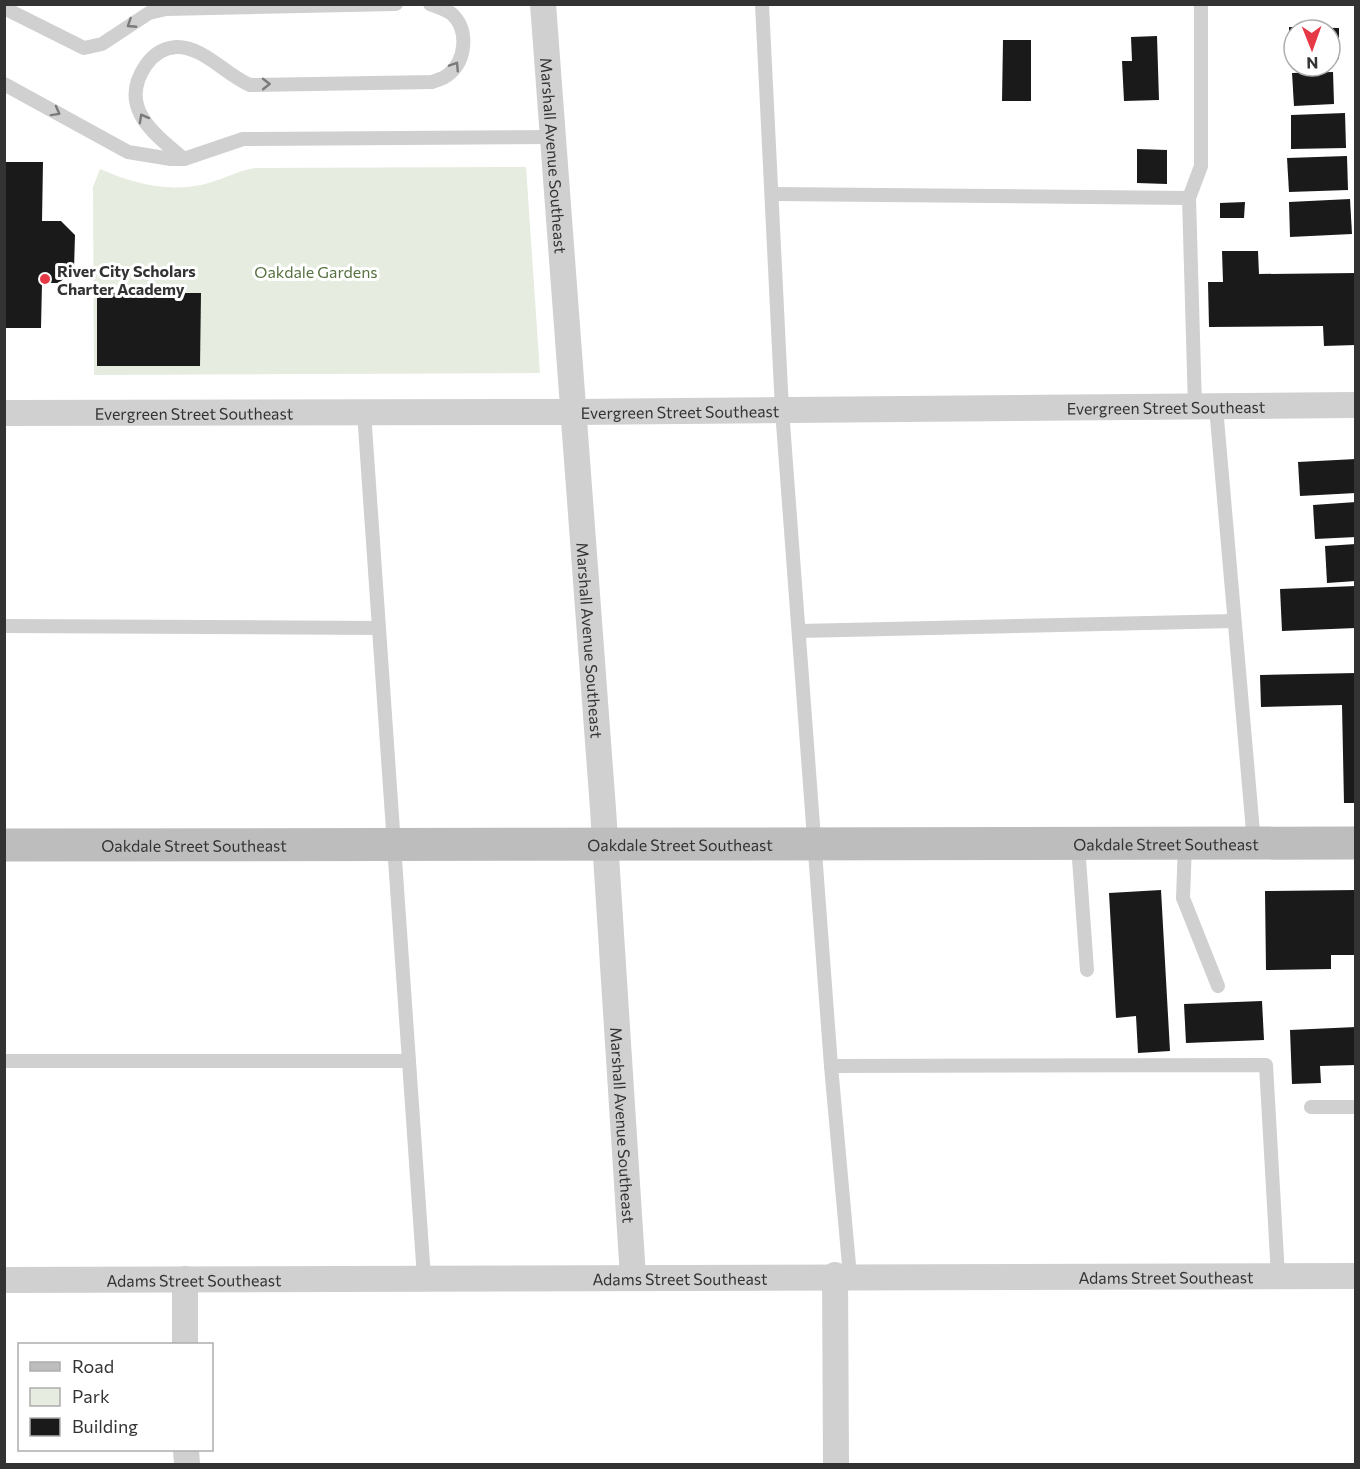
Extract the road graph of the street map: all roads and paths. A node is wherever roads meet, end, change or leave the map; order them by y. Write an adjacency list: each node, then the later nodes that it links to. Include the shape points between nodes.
1 (396, 4): 6 (lane, one-way to 6, via 166,9 149,13 102,44 84,48)
2 (430, 4): 9 (lane, one-way to 2, via 150,131 138,110 135,90 139,75 154,54 176,47 199,52 250,85 432,82 448,76 458,65 464,45 462,29 452,14)
3 (543, 4): 8 (street, Marshall Avenue Southeast)
4 (762, 4): 10 (lane)
5 (1201, 4): 11 (lane, via 1201,166)
6 (4, 8)
7 (4, 84): 9 (lane, one-way to 9, via 128,152)
8 (553, 137): 9 (lane, via 243,139); 16 (street, Marshall Avenue Southeast)
9 (184, 159)
10 (772, 194): 11 (lane); 14 (lane)
11 (1189, 198): 13 (lane)
12 (1356, 405): 13 (street, Evergreen Street Southeast)
13 (1205, 407): 14 (street, Evergreen Street Southeast); 18 (lane)
14 (782, 410): 16 (street, Evergreen Street Southeast); 21 (lane)
15 (364, 412): 16 (street, Evergreen Street Southeast); 17 (street, Evergreen Street Southeast); 20 (lane)
16 (573, 412): 22 (street, Marshall Avenue Southeast)
17 (4, 413)
18 (1234, 621): 21 (lane); 24 (lane)
19 (4, 627): 20 (lane)
20 (380, 627): 26 (lane)
21 (800, 631): 23 (lane)
22 (605, 843): 23 (street, Oakdale Street Southeast); 26 (street, Oakdale Street Southeast); 37 (street, Marshall Avenue Southeast)
23 (816, 843): 29 (street, Oakdale Street Southeast); 34 (lane)
24 (1254, 843): 25 (street, Oakdale Street Southeast); 27 (street, Oakdale Street Southeast)
25 (1356, 843)
26 (394, 844): 28 (street, Oakdale Street Southeast); 33 (lane)
27 (1185, 844): 29 (street, Oakdale Street Southeast); 31 (lane, via 1183,897)
28 (4, 845)
29 (1078, 845): 30 (lane)
30 (1087, 970)
31 (1218, 986)
32 (4, 1061): 33 (lane)
33 (409, 1061): 41 (lane)
34 (831, 1066): 38 (lane); 39 (lane, via 1266,1065)
35 (1311, 1107): 36 (lane)
36 (1356, 1107)
37 (633, 1276): 38 (street, Adams Street Southeast); 41 (street, Adams Street Southeast)
38 (843, 1276): 39 (street, Adams Street Southeast); 45 (street)
39 (1278, 1276): 40 (street, Adams Street Southeast)
40 (1356, 1276)
41 (424, 1278): 42 (street, Adams Street Southeast)
42 (184, 1279): 43 (street, Adams Street Southeast); 44 (street)
43 (4, 1280)
44 (185, 1343)
45 (836, 1464)

